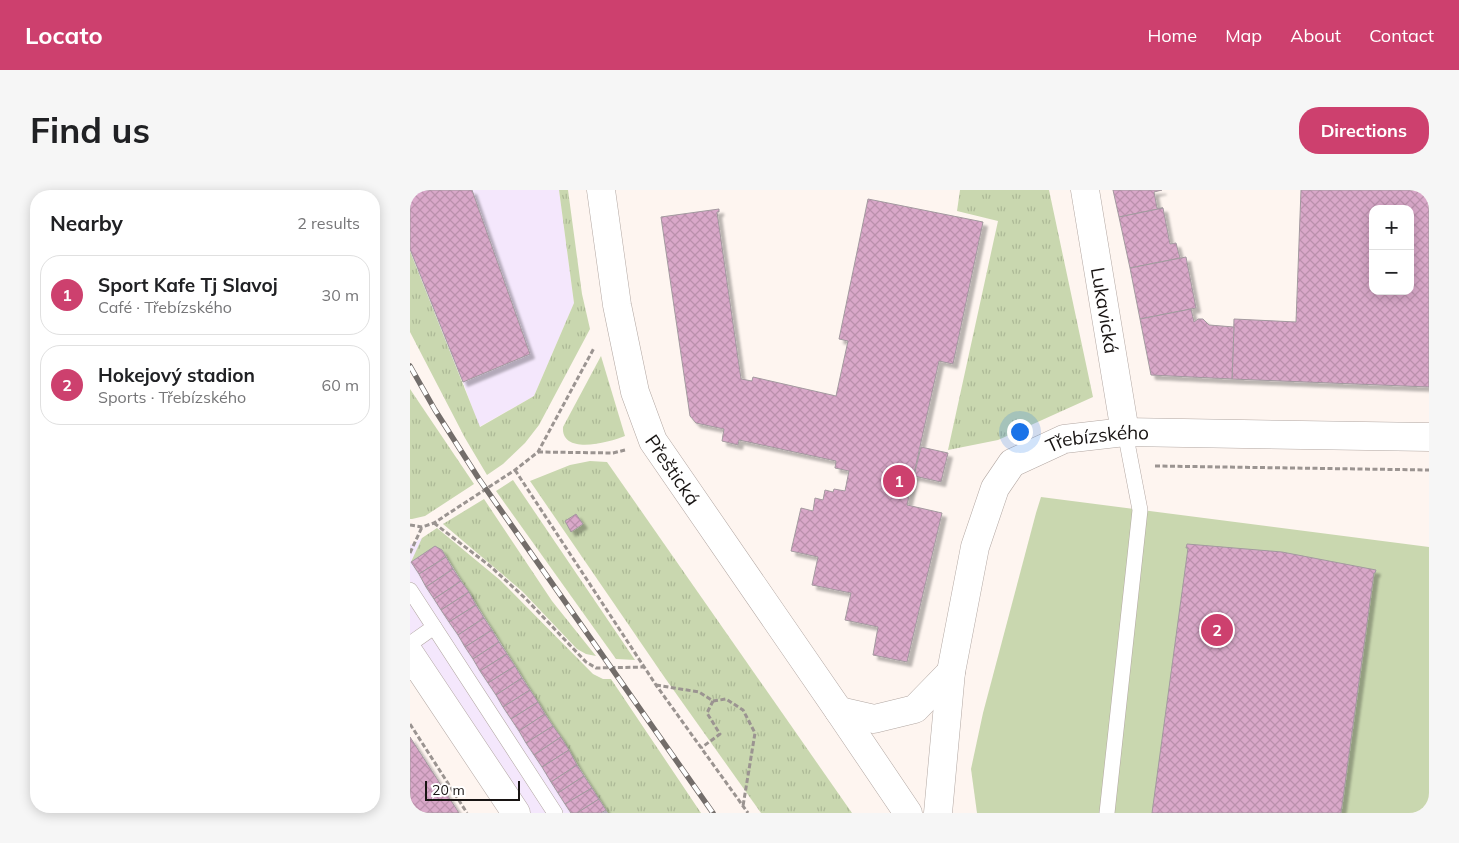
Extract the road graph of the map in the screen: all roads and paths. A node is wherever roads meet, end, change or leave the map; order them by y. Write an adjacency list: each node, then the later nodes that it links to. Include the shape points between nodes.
1 (601, 190): 3 (street, Přeštická)
2 (1085, 190): 4 (street, Lukavická)
3 (617, 305): 6 (street, Přeštická, via 635,392); 7 (path)
4 (1126, 432): 5 (street, Třebízského); 8 (lane); 20 (street, Třebízského, via 1064,439 1012,463 995,488 975,547)
5 (1429, 436)
6 (653, 441): 7 (path, via 612,454); 23 (street, Přeštická)
7 (538, 452): 9 (path)
8 (1132, 465): 10 (path); 33 (lane, via 1140,510)
9 (515, 470): 11 (path); 19 (path)
10 (1429, 470)
11 (434, 522): 13 (path); 19 (path, via 525,598 586,662 596,668)
12 (410, 525): 13 (path)
13 (422, 527): 14 (path)
14 (410, 553)
15 (410, 590): 16 (lane)
16 (434, 627): 17 (lane); 29 (lane)
17 (410, 644)
18 (410, 654): 28 (street)
19 (644, 667): 21 (path)
20 (951, 672): 23 (street, via 915,709 874,719); 32 (street, Třebízského)
21 (656, 685): 22 (path, via 700,692); 25 (path)
22 (713, 701): 25 (path, via 707,713 720,734); 26 (path, via 726,699 742,710 756,733)
23 (839, 710): 31 (street, Přeštická)
24 (410, 724): 27 (path)
25 (701, 748): 26 (path)
26 (743, 806): 30 (path)
27 (467, 813)
28 (516, 813)
29 (555, 813)
30 (748, 813)
31 (908, 813)
32 (938, 813)
33 (1107, 813)

